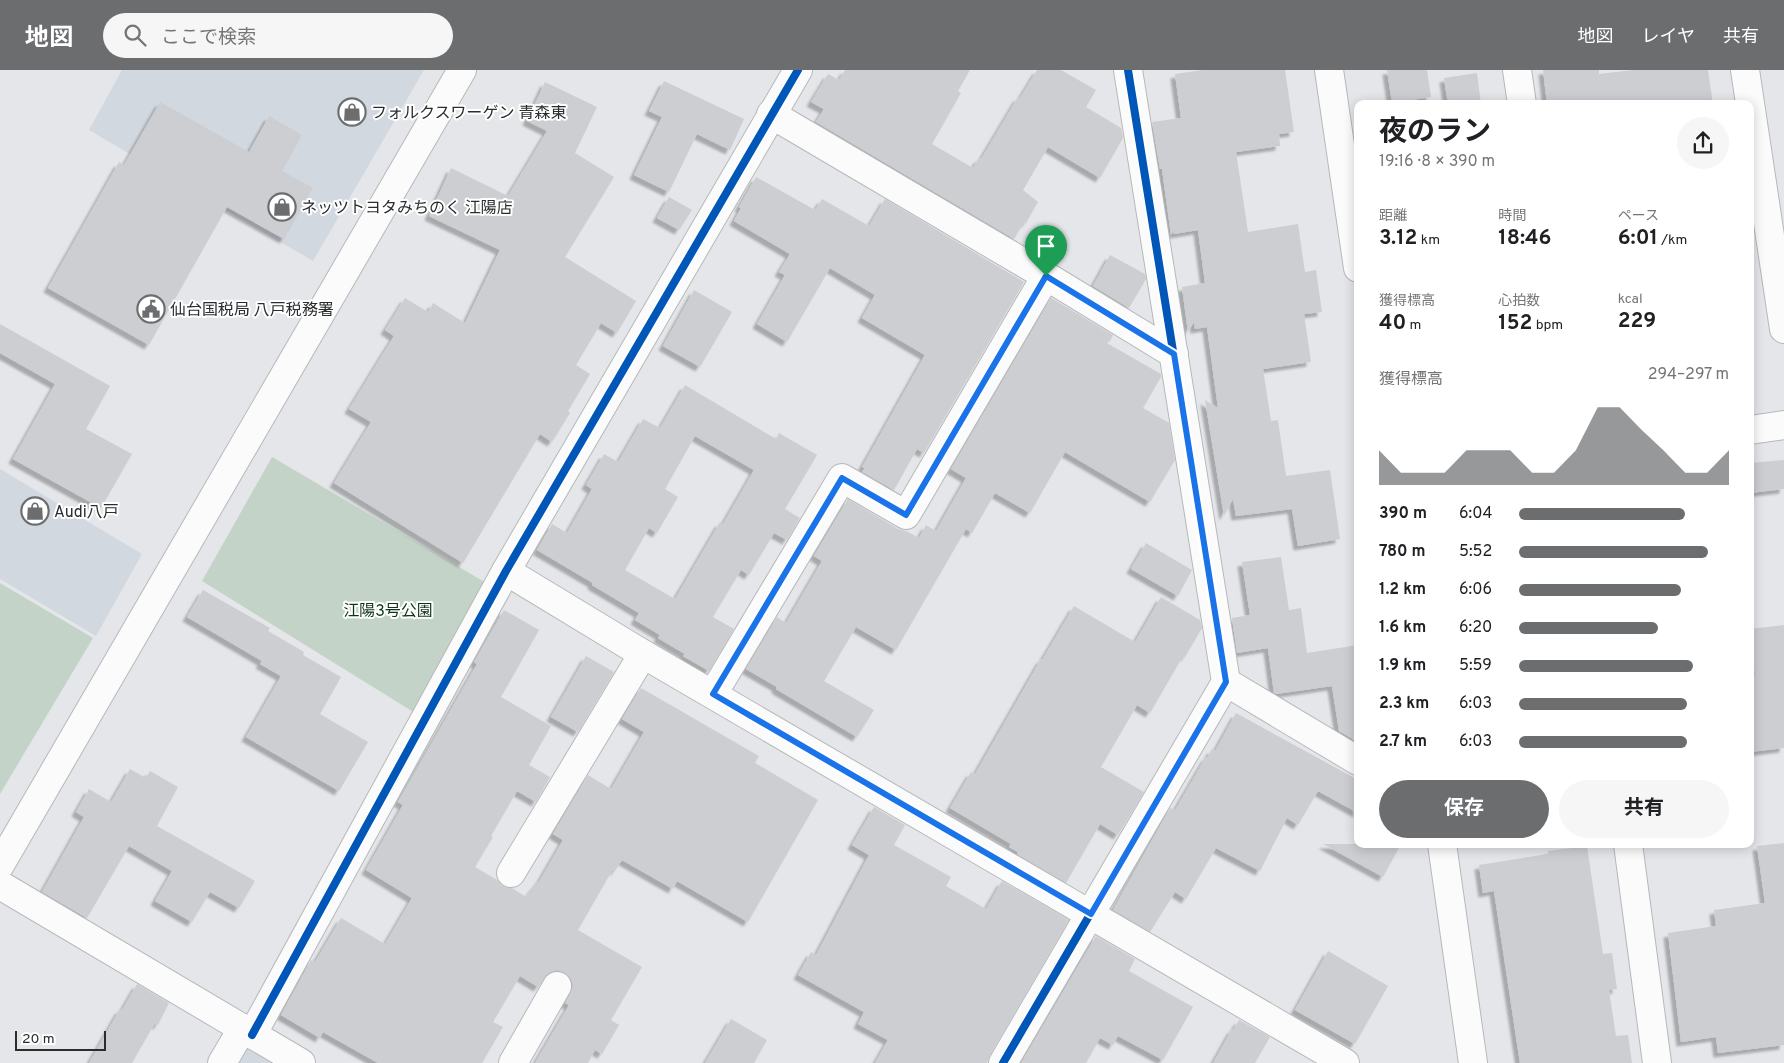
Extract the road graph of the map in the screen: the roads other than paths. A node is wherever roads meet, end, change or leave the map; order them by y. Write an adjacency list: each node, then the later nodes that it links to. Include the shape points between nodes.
1 (462, 70): 24 (street)
2 (798, 70): 9 (street)
3 (1128, 70): 14 (street)
4 (1329, 70): 11 (street)
5 (1517, 70): 7 (street)
6 (1745, 70): 8 (street)
7 (1521, 100)
8 (1750, 100)
9 (771, 114): 12 (street); 17 (street)
10 (1754, 130): 13 (street)
11 (1354, 241)
12 (1046, 276): 14 (street); 20 (street, via 906,515 842,478)
13 (1784, 329)
14 (1174, 354): 19 (street)
15 (1784, 425): 16 (street)
16 (1754, 429)
17 (506, 571): 18 (street); 29 (street)
18 (643, 654): 20 (street); 25 (street)
19 (1226, 682): 21 (street); 27 (street)
20 (713, 694): 27 (street)
21 (1354, 758)
22 (1443, 848): 35 (street)
23 (1629, 848): 36 (street)
24 (0, 865)
25 (511, 873)
26 (0, 885): 29 (street)
27 (1091, 914): 33 (street); 34 (street)
28 (558, 986): 32 (street)
29 (247, 1032): 30 (street); 31 (street)
30 (222, 1063)
31 (301, 1063)
32 (513, 1063)
33 (1003, 1063)
34 (1345, 1063)
35 (1473, 1063)
36 (1657, 1063)

